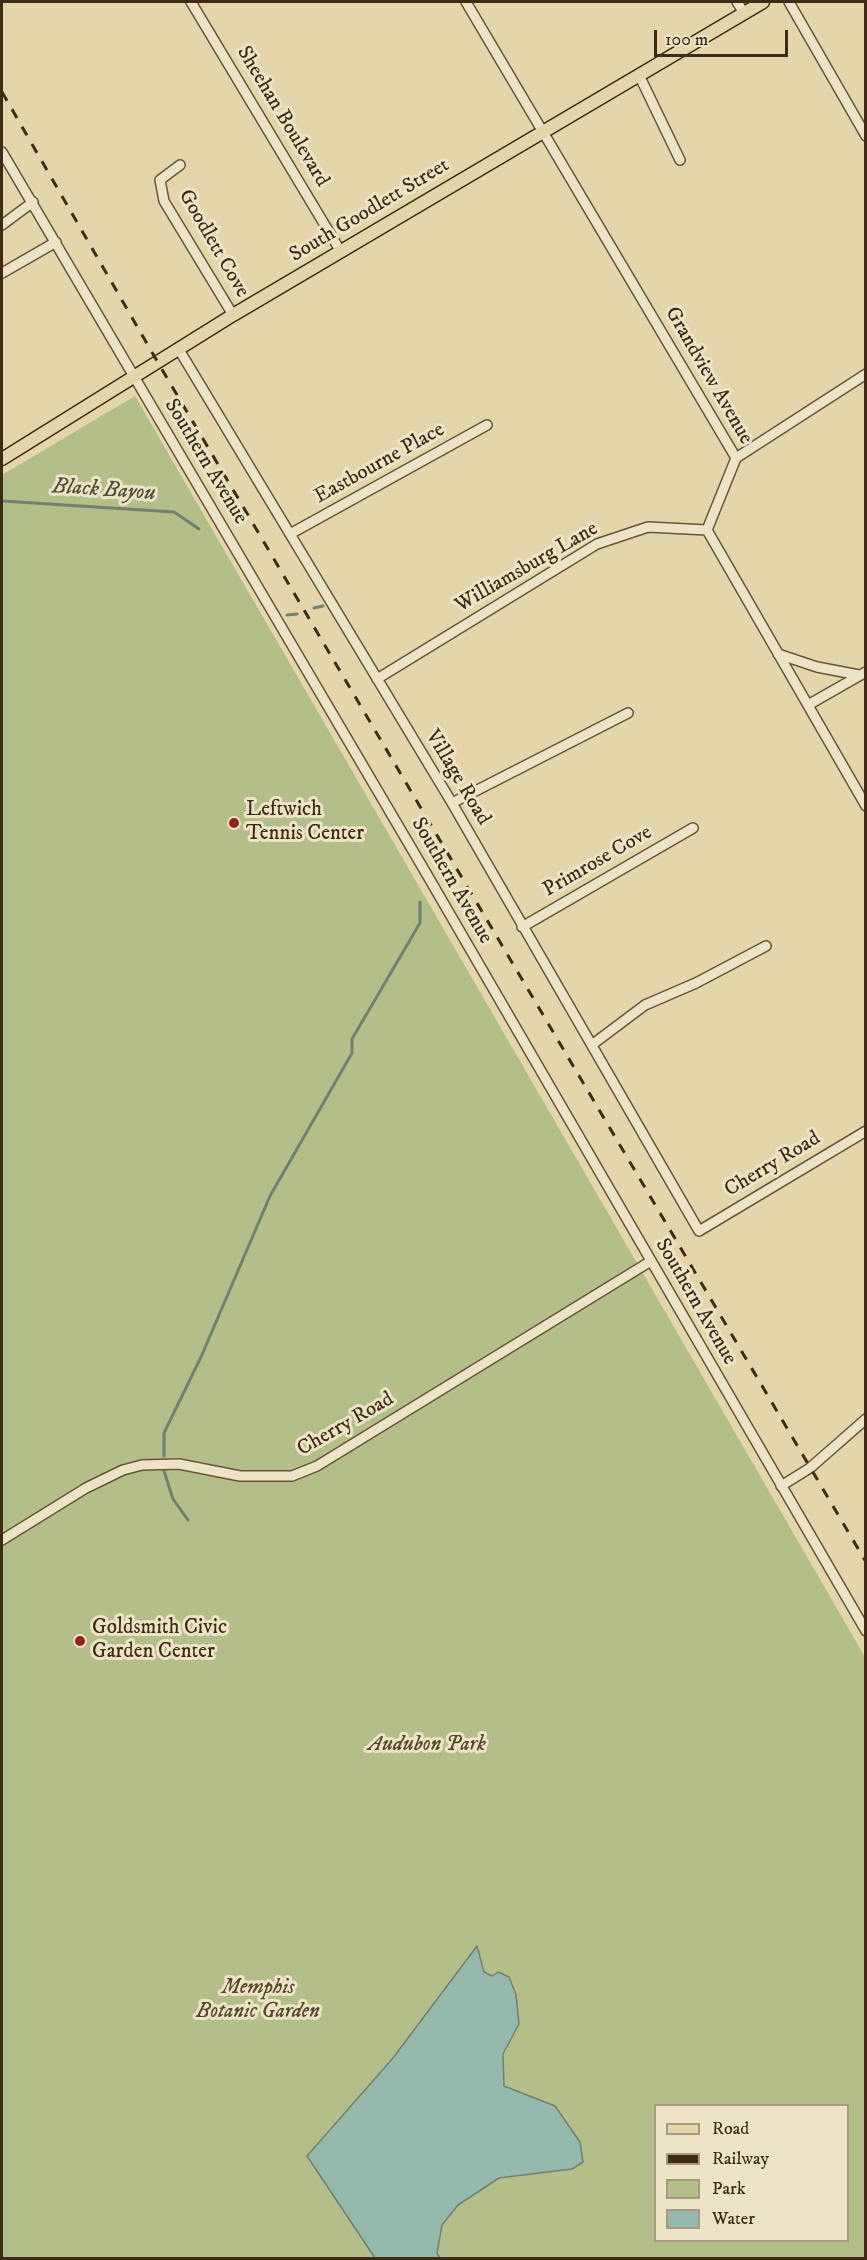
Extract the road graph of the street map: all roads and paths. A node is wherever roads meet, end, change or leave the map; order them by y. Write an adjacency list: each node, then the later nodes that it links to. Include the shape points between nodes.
1 (191, 2): 16 (street, Sheehan Boulevard)
2 (466, 2): 8 (street, Grandview Avenue)
3 (737, 2): 6 (street)
4 (763, 2): 6 (main road, South Goodlett Street)
5 (789, 2): 9 (street)
6 (744, 13): 7 (main road, South Goodlett Street)
7 (639, 75): 8 (main road, South Goodlett Street); 11 (street)
8 (543, 130): 16 (main road, South Goodlett Street); 23 (street, Grandview Avenue)
9 (866, 136)
10 (2, 152): 13 (street, Southern Avenue)
11 (680, 160)
12 (180, 165): 18 (street, Goodlett Cove, via 160,180 164,201)
13 (33, 202): 14 (street); 15 (street, Southern Avenue)
14 (2, 225)
15 (56, 242): 17 (street); 21 (street, Southern Avenue)
16 (341, 252): 18 (main road, South Goodlett Street)
17 (2, 273)
18 (233, 315): 19 (main road, South Goodlett Street)
19 (178, 348): 21 (main road, South Goodlett Street); 26 (street, Village Road)
20 (866, 374): 23 (street)
21 (132, 376): 24 (main road, South Goodlett Street); 40 (street, Southern Avenue)
22 (487, 425): 26 (street, Eastbourne Place)
23 (736, 458): 25 (street, Grandview Avenue)
24 (2, 459)
25 (707, 530): 27 (street); 29 (street, Williamsburg Lane, via 648,526 597,544)
26 (290, 534): 29 (street, Village Road)
27 (778, 654): 28 (street, via 817,667); 30 (street)
28 (862, 674): 30 (street)
29 (377, 679): 32 (street, Village Road)
30 (808, 705): 33 (street)
31 (628, 712): 32 (street)
32 (452, 803): 35 (street, Village Road)
33 (866, 806)
34 (693, 828): 35 (street, Primrose Cove)
35 (522, 927): 37 (street, Village Road)
36 (766, 946): 37 (street, via 645,1005)
37 (593, 1044): 39 (street, Village Road)
38 (866, 1131): 39 (street, Cherry Road)
39 (699, 1231)
40 (651, 1261): 42 (street, Southern Avenue); 43 (street, Cherry Road, via 318,1466 292,1476 240,1476 179,1464 142,1465 86,1488)
41 (866, 1419): 42 (street, via 810,1468)
42 (781, 1486): 44 (street, Southern Avenue)
43 (2, 1540)
44 (866, 1631)

